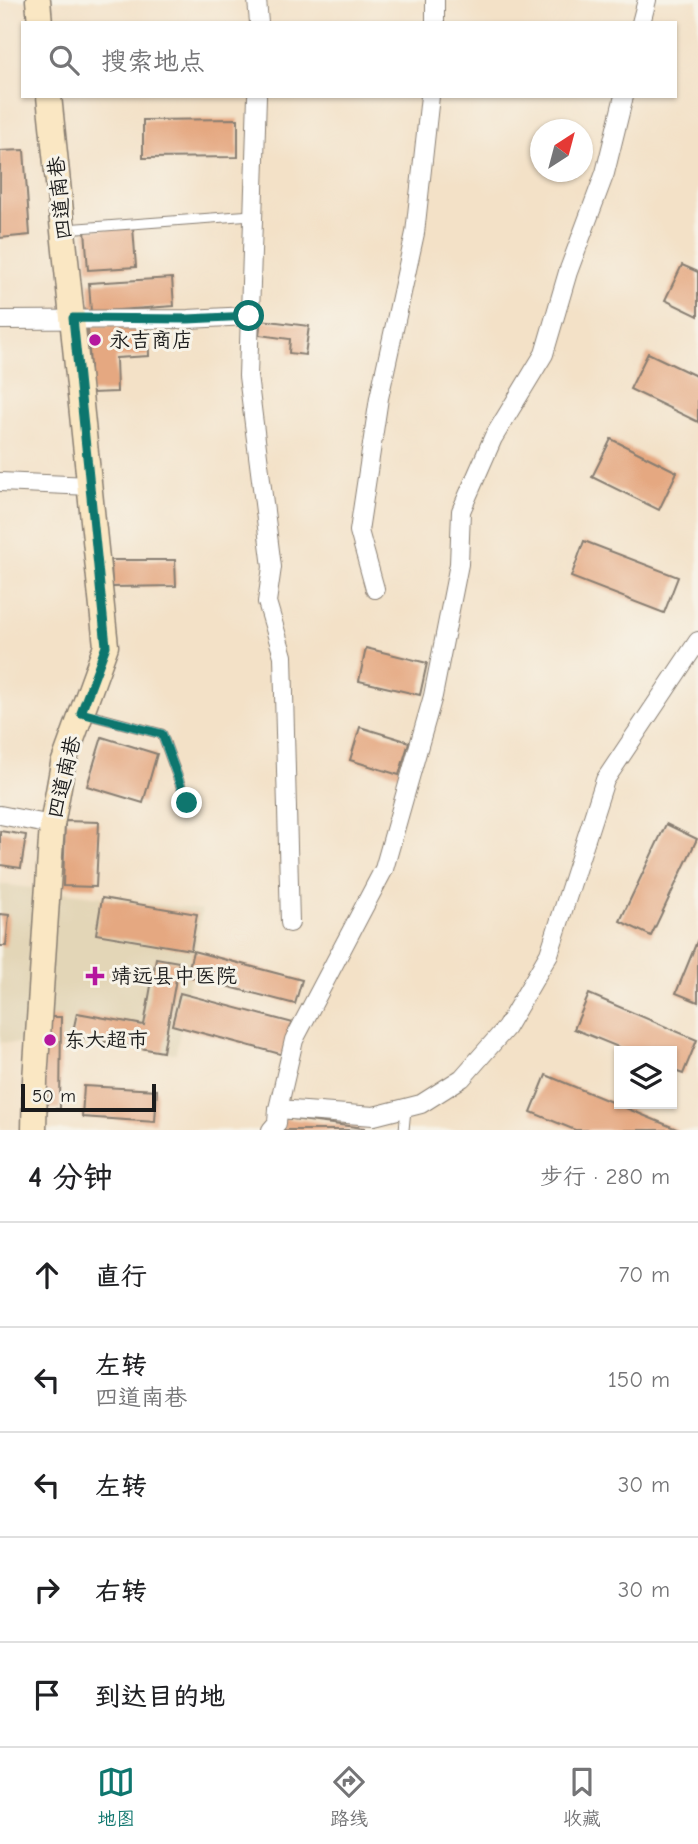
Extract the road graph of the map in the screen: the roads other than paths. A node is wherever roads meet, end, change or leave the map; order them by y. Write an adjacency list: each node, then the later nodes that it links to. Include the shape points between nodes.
1 (38, 0): 5 (street)
2 (257, 0): 6 (street)
3 (435, 0): 7 (street)
4 (647, 0): 8 (street)
5 (40, 21)
6 (258, 21)
7 (435, 21)
8 (642, 21)
9 (49, 98): 14 (street, 四道南巷)
10 (257, 98): 13 (street)
11 (430, 98): 20 (street, via 415,233 379,398 359,531)
12 (624, 98): 27 (street, via 605,173 544,354 493,438 461,512 459,564 433,696 384,869 294,1040)
13 (252, 215): 14 (lane); 15 (street)
14 (64, 229): 16 (street, 四道南巷)
15 (249, 316): 16 (street); 26 (street, via 248,376 272,567 267,602 283,656)
16 (73, 318): 17 (street); 19 (street, 四道南巷)
17 (0, 320)
18 (0, 482): 19 (street)
19 (90, 486): 22 (street, 四道南巷, via 106,646)
20 (375, 589)
21 (698, 641): 28 (street, via 605,780 550,954 506,1028 463,1078)
22 (81, 713): 23 (lane, via 162,734); 25 (street, 四道南巷, via 64,764)
23 (187, 803)
24 (0, 815): 25 (street)
25 (52, 825): 29 (street, 四道南巷)
26 (290, 923)
27 (278, 1109): 28 (street, via 374,1116); 30 (street)
28 (406, 1109): 31 (lane)
29 (34, 1130)
30 (271, 1130)
31 (404, 1130)

